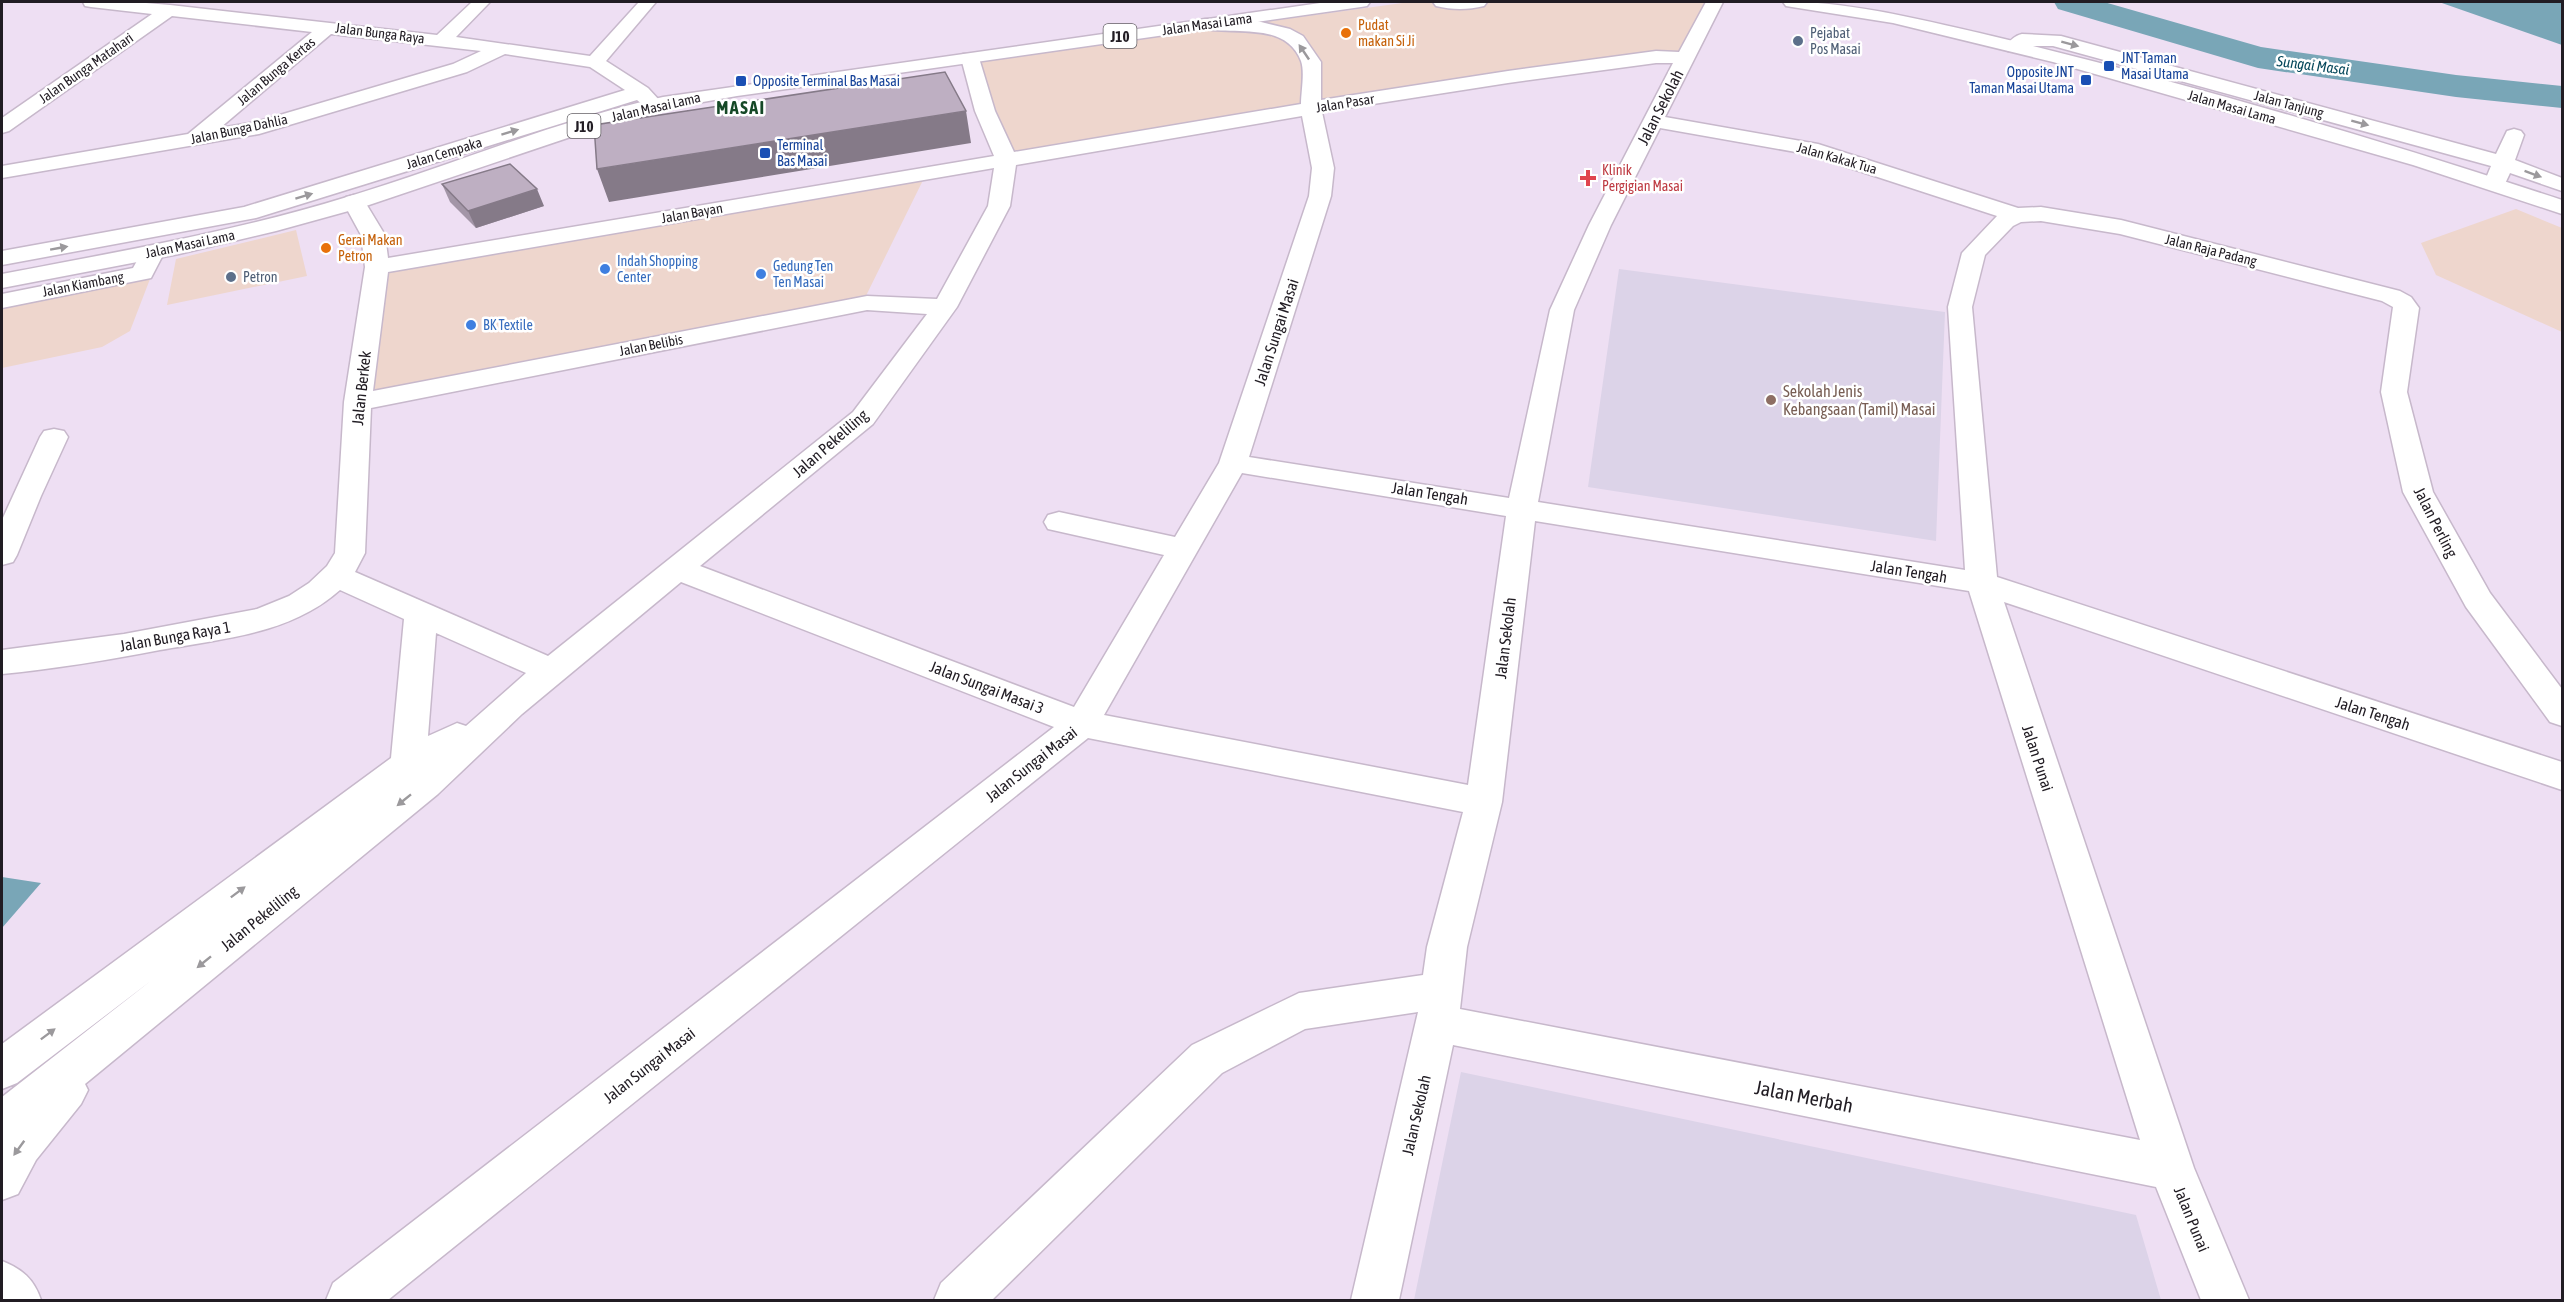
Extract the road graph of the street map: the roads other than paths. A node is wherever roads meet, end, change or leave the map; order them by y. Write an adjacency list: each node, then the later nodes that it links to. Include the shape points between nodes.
1 (91, 2): 9 (street, Jalan Bunga Raya)
2 (482, 2): 14 (street)
3 (648, 2): 19 (street)
4 (1361, 2): 12 (street, Jalan Masai Lama / J10)
5 (1442, 2): 6 (street)
6 (1478, 2)
7 (1710, 2): 18 (street, Jalan Sekolah)
8 (1792, 2): 15 (street, Jalan Masai Lama, via 1893,18)
9 (160, 7): 11 (street, Jalan Bunga Raya); 23 (street, Jalan Bunga Matahari)
10 (309, 9): 11 (street)
11 (291, 22): 13 (street, Jalan Bunga Raya)
12 (1205, 24): 17 (street, Jalan Masai Lama / J10); 21 (street, Jalan Sungai Masai, one-way to 12, via 1311,62 1296,40 1266,28)
13 (329, 27): 14 (street, Jalan Bunga Raya); 25 (street, Jalan Bunga Kertas)
14 (441, 41): 16 (street, Jalan Bunga Raya)
15 (2015, 47): 27 (street, Jalan Tanjung, one-way to 27, via 2022,40 2054,40); 29 (street, Jalan Masai Lama, via 2421,160)
16 (503, 48): 19 (street, Jalan Bunga Raya); 25 (street, Jalan Bunga Dahlia, via 460,68 259,128)
17 (970, 58): 20 (street, Jalan Masai Lama / J10, via 737,90); 26 (street, via 985,111)
18 (1685, 58): 21 (street, Jalan Pasar, via 1634,60); 22 (street, Jalan Sekolah)
19 (595, 62): 20 (street, Jalan Bunga Raya)
20 (647, 98): 31 (street, Jalan Masai Lama / J10, via 601,120); 34 (street, Jalan Cempaka, one-way to 20)
21 (1311, 108): 26 (street, Jalan Pasar); 44 (street, Jalan Sungai Masai, via 1323,168 1320,196)
22 (1653, 121): 33 (street, Jalan Kakak Tua, via 1811,148); 46 (street, Jalan Sekolah, via 1600,225 1563,310)
23 (2, 127)
24 (2514, 135): 27 (street)
25 (195, 139): 28 (street, Jalan Bunga Dahlia)
26 (1006, 158): 37 (street, Jalan Bayan); 41 (street, Jalan Pekeliling, via 999,206)
27 (2503, 163): 29 (street); 30 (street, Jalan Tanjung, one-way to 30)
28 (2, 172)
29 (2494, 184): 32 (street, Jalan Masai Lama)
30 (2562, 185)
31 (354, 202): 34 (street, Jalan Masai Lama / J10); 37 (street, Jalan Berkek, via 373,235)
32 (2562, 207)
33 (2016, 216): 40 (street, Jalan Raja Padang, via 2041,214 2121,227); 52 (street, Jalan Punai, via 2005,221 1974,253 1960,307)
34 (249, 222): 35 (street, Jalan Masai Lama / J10); 36 (street, one-way to 34)
35 (152, 253): 38 (street, Jalan Masai Lama / J10); 39 (street, Jalan Kiambang, via 143,273)
36 (2, 258)
37 (378, 267): 42 (street, Jalan Berkek)
38 (2, 281)
39 (2, 300)
40 (2402, 302): 57 (street, Jalan Perling, via 2407,308 2394,392 2418,492 2477,599)
41 (945, 307): 42 (street, Jalan Belibis, via 867,303); 50 (street, Jalan Pekeliling, via 863,418)
42 (358, 402): 51 (street, Jalan Berkek, via 350,553)
43 (54, 437): 45 (street)
44 (1233, 463): 46 (street, Jalan Tengah); 48 (street, Jalan Sungai Masai)
45 (14, 498): 49 (street)
46 (1522, 508): 52 (street, Jalan Tengah); 61 (street, Jalan Sekolah)
47 (1059, 522): 48 (street)
48 (1184, 549): 58 (street, Jalan Sungai Masai)
49 (2, 555)
50 (677, 569): 55 (street, Jalan Pekeliling); 58 (street, Jalan Sungai Masai 3)
51 (336, 576): 53 (street); 54 (street, Jalan Bunga Raya 1, via 298,605 263,620 132,645)
52 (1982, 583): 60 (street, Jalan Tengah); 66 (street, Jalan Punai)
53 (421, 614): 55 (street); 59 (street)
54 (2, 663)
55 (552, 671): 56 (street, Jalan Pekeliling)
56 (510, 705): 59 (street, Jalan Pekeliling); 63 (street, Jalan Pekeliling, one-way to 63, via 425,784)
57 (2562, 713)
58 (1082, 724): 61 (street, Jalan Sungai Masai 3); 70 (street, Jalan Sungai Masai)
59 (408, 764): 64 (street, Jalan Pekeliling, one-way to 59)
60 (2562, 776)
61 (1484, 802): 62 (street, Jalan Sekolah, via 1447,947)
62 (1439, 1007): 66 (street, Jalan Merbah); 71 (street, Jalan Merbah, via 1299,1011 1207,1059); 72 (street, Jalan Sekolah)
63 (110, 1038): 65 (street, Jalan Pekeliling); 67 (street, one-way to 67, via 20,1145)
64 (2, 1069)
65 (2, 1123)
66 (2171, 1168): 73 (street, Jalan Punai)
67 (2, 1178)
68 (2, 1285): 69 (street)
69 (17, 1300)
70 (350, 1300)
71 (958, 1300)
72 (1375, 1300)
73 (2225, 1300)

